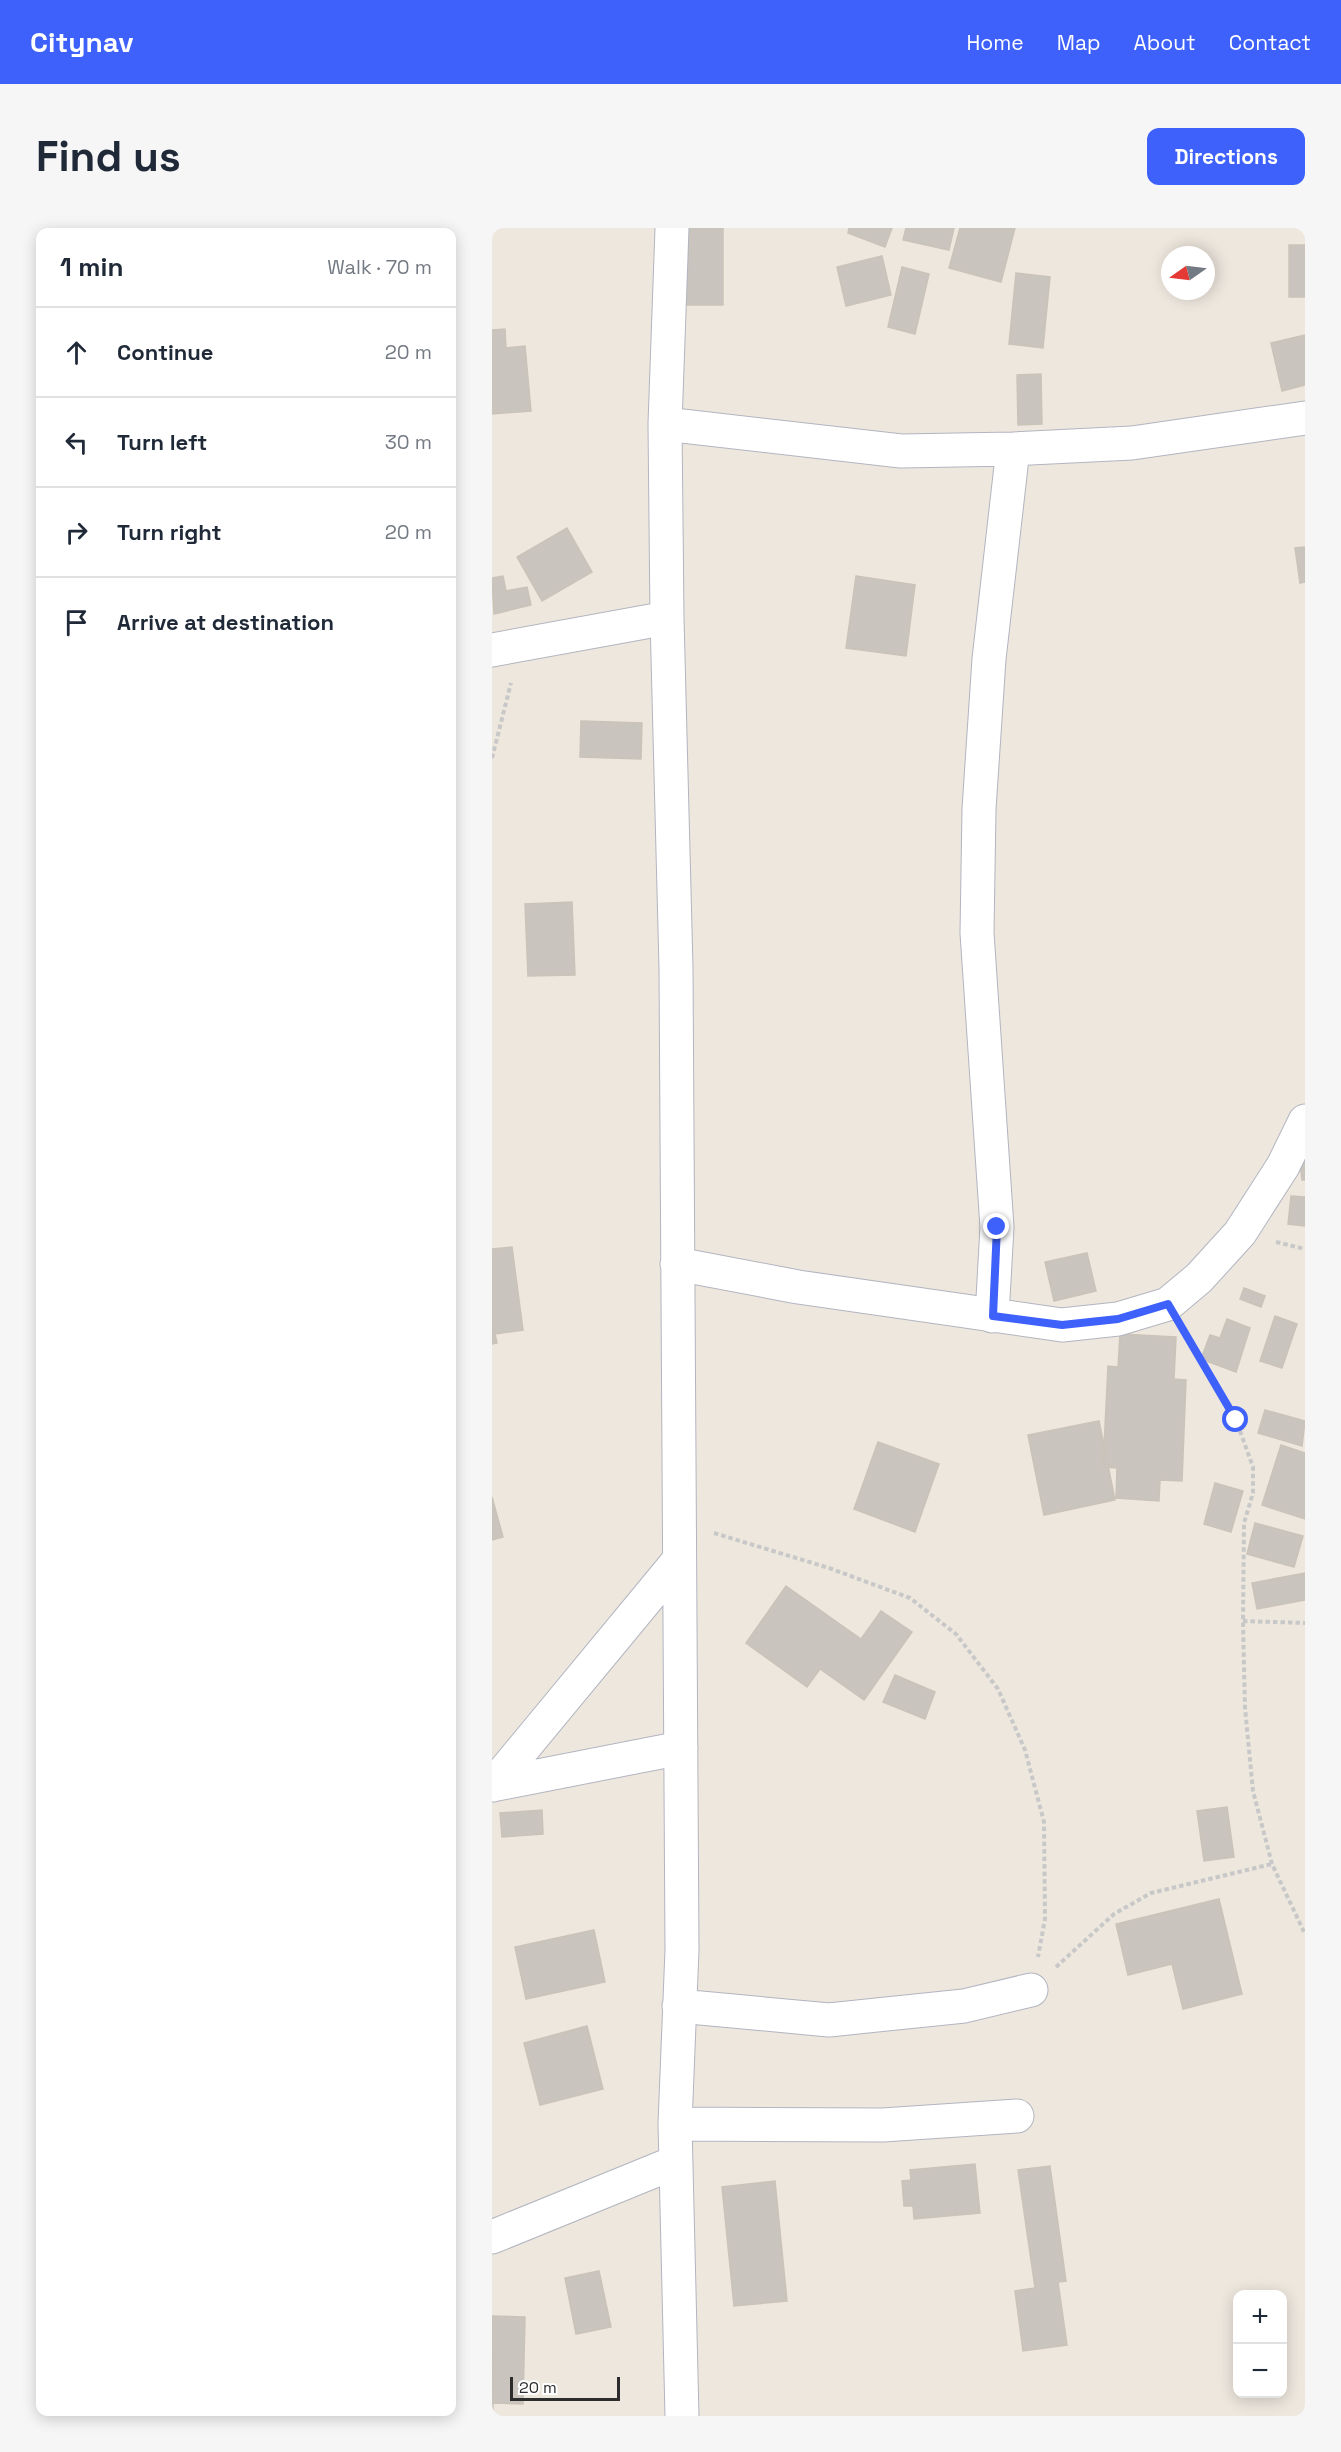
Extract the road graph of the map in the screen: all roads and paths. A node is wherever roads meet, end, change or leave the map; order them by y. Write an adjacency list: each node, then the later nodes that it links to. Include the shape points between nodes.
1 (672, 228): 3 (street)
2 (1305, 418): 4 (street, via 1132,442)
3 (664, 424): 4 (street, via 901,451); 5 (street)
4 (1013, 449): 11 (street, via 990,648 979,809 977,933 997,1227)
5 (667, 618): 6 (street); 9 (street, via 676,968)
6 (507, 647): 7 (path)
7 (492, 758)
8 (1305, 1121): 10 (street, via 1283,1166 1240,1233 1199,1278)
9 (677, 1264): 11 (street, via 798,1287); 12 (street)
10 (1168, 1304): 11 (street, via 1118,1319 1062,1325); 14 (path, via 1236,1420 1253,1467 1253,1493 1244,1523)
11 (993, 1316)
12 (678, 1522): 13 (street); 20 (path, via 829,1568 910,1598 956,1634 998,1689 1025,1750 1044,1822 1045,1919)
13 (679, 1560): 16 (street); 17 (street)
14 (1244, 1621): 15 (path); 18 (path, via 1245,1708 1253,1791)
15 (1305, 1623)
16 (681, 1748): 17 (street); 21 (street)
17 (492, 1785)
18 (1272, 1864): 19 (path); 20 (path, via 1151,1893 1114,1914)
19 (1305, 1934)
20 (1031, 1990): 21 (street, via 964,2006 829,2020)
21 (680, 2006): 23 (street)
22 (1017, 2116): 23 (street, via 883,2125)
23 (675, 2124): 24 (street)
24 (676, 2162): 25 (street); 26 (street)
25 (492, 2237)
26 (682, 2416)

